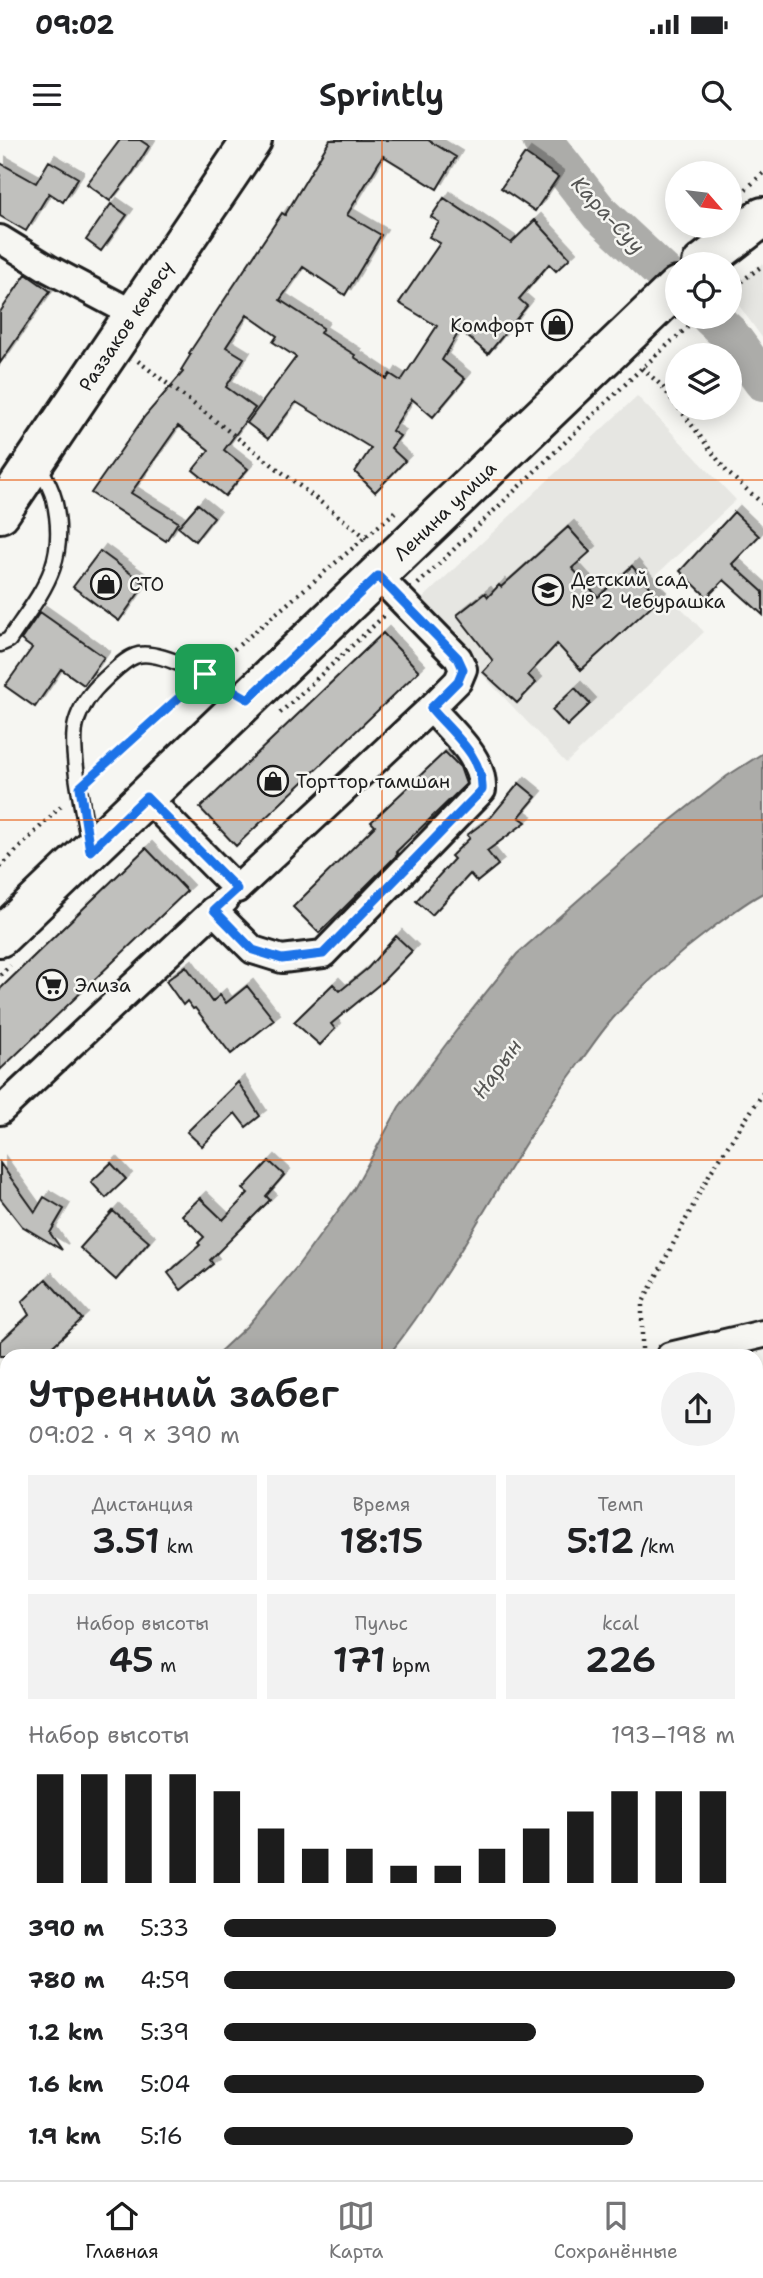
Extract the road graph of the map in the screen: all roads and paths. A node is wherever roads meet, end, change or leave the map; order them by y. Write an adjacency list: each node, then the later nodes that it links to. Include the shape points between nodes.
1 (252, 140): 9 (main road, Раззаков көчөсү)
2 (763, 173): 3 (path)
3 (748, 209): 5 (main road)
4 (0, 239): 9 (street, via 49,269)
5 (713, 252)
6 (763, 265): 7 (path)
7 (742, 280)
8 (665, 303): 11 (main road, Ленина улица)
9 (125, 329): 14 (main road, Раззаков көчөсү); 18 (path)
10 (672, 329): 11 (path)
11 (632, 347): 12 (path); 19 (main road, Ленина улица)
12 (665, 390)
13 (688, 420): 15 (path, via 727,472)
14 (36, 459): 17 (main road, Раззаков көчөсү); 20 (lane, via 54,497 57,559 45,588 9,640)
15 (763, 504)
16 (397, 511): 18 (path)
17 (0, 513)
18 (367, 538): 21 (path)
19 (378, 576): 22 (main road, Ленина улица); 23 (street, via 458,658 463,669 458,681)
20 (0, 644)
21 (205, 674): 22 (lane); 24 (path); 24 (lane, via 159,657 136,655 115,670 89,694 76,724)
22 (248, 699): 25 (main road, Ленина улица)
23 (431, 708): 28 (street); 29 (street, via 475,759 483,776 482,790 323,954 282,959 253,950)
24 (80, 787): 26 (lane); 27 (path)
25 (146, 797): 26 (main road, Ленина улица); 28 (street)
26 (90, 851): 30 (main road, Ленина улица)
27 (0, 867)
28 (237, 889): 29 (street)
29 (214, 910): 32 (street)
30 (0, 937)
31 (763, 1093): 34 (path, via 710,1173 642,1304)
32 (0, 1111)
33 (763, 1334): 35 (street)
34 (642, 1349)
35 (700, 1349)

